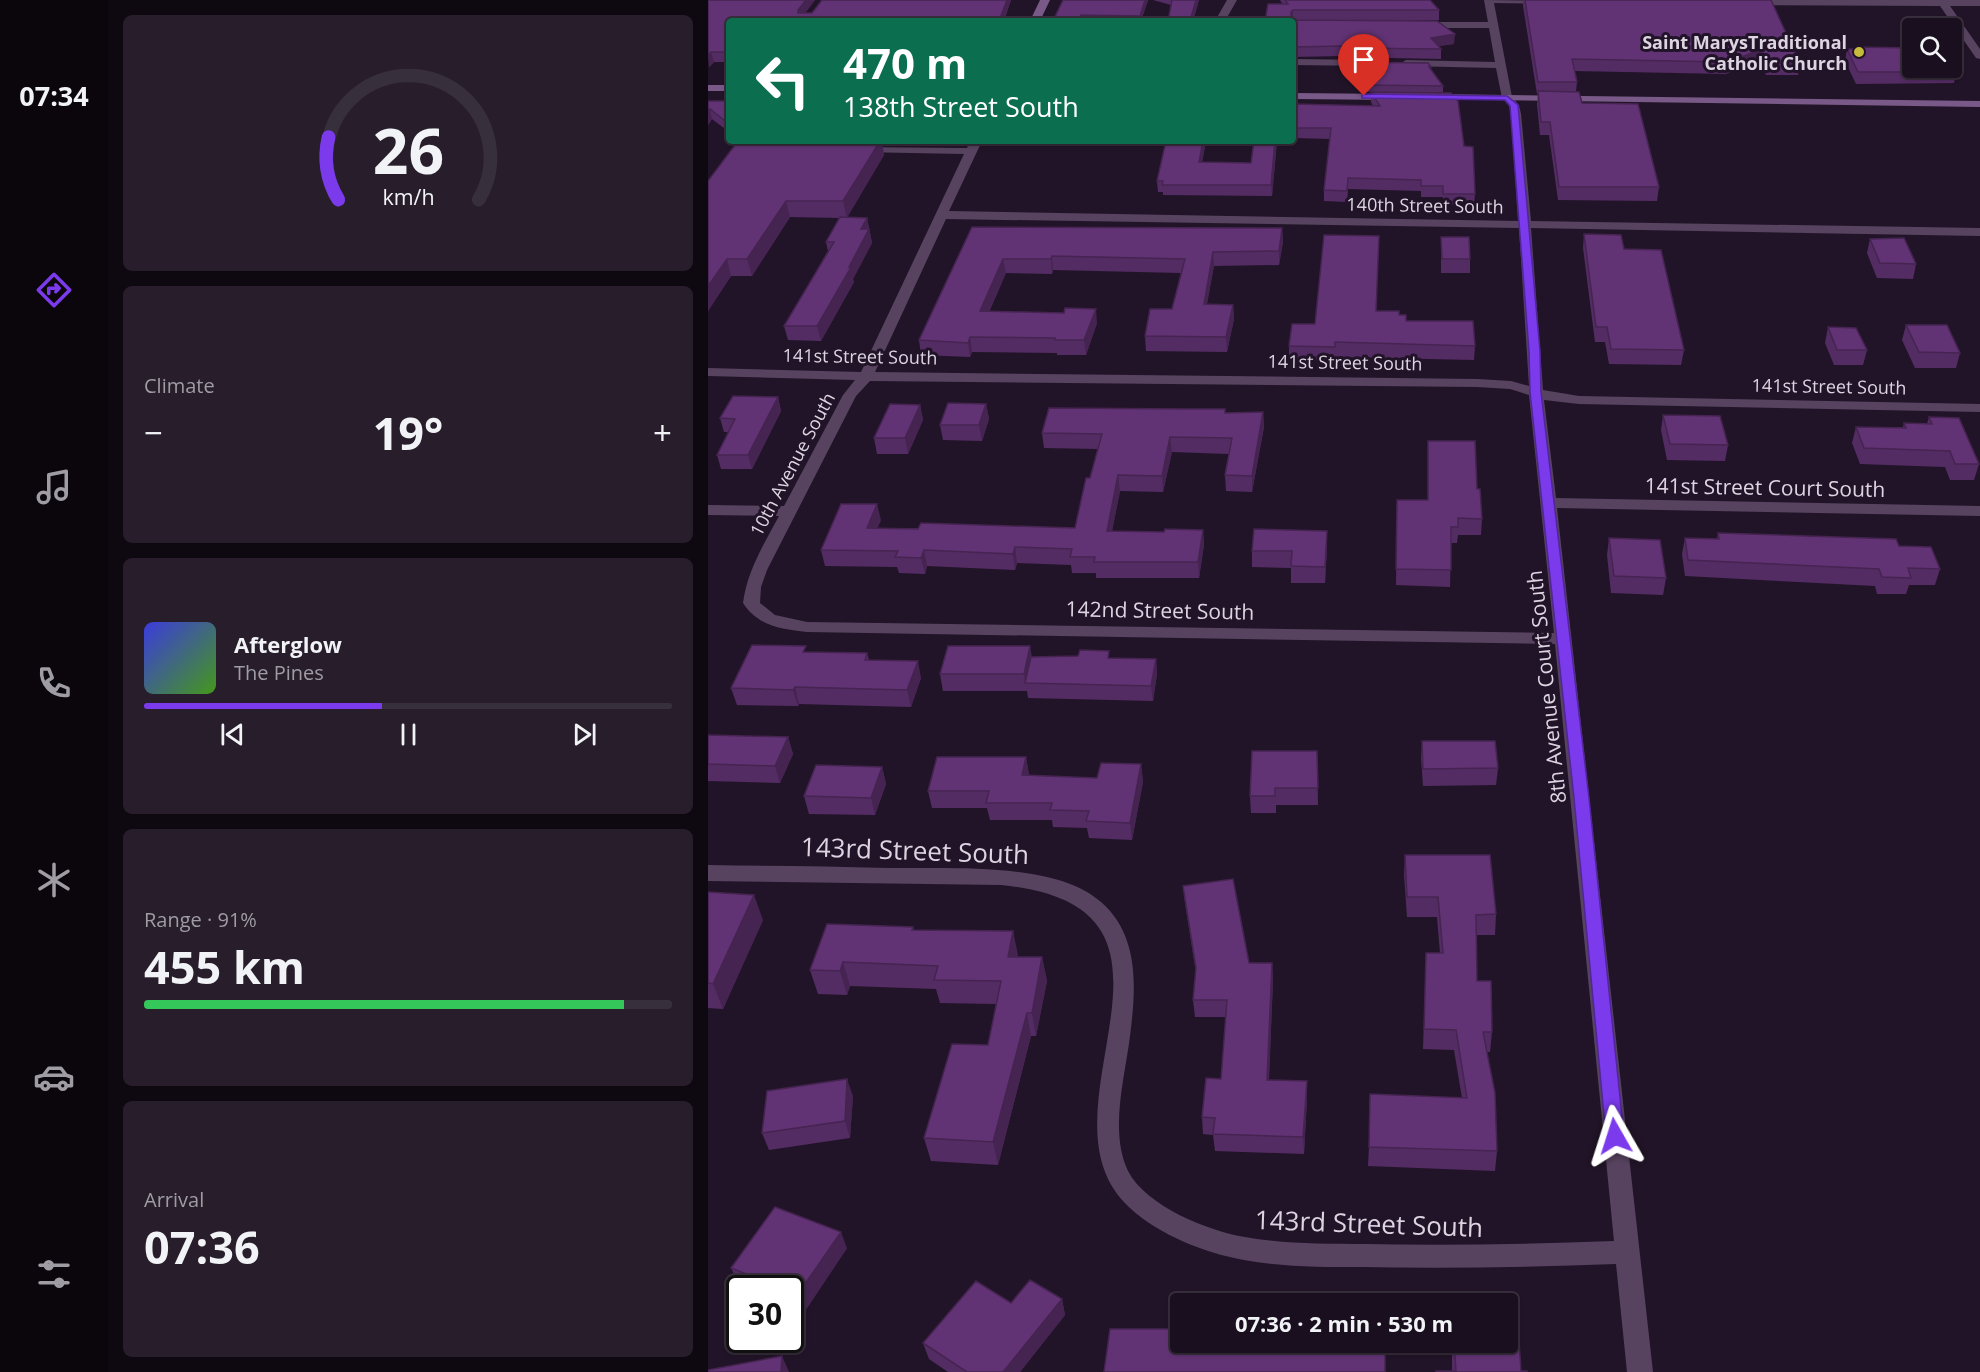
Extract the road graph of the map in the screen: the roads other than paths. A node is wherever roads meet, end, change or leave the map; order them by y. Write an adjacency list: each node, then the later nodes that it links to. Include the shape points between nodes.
1 (1045, 0): 9 (street)
2 (1232, 0): 10 (street)
3 (1489, 0): 12 (street, 8th Avenue Court South)
4 (1495, 0): 5 (street)
5 (1555, 1)
6 (1943, 2): 7 (street); 8 (street); 13 (street)
7 (1735, 3)
8 (1980, 3)
9 (1036, 18)
10 (1222, 18)
11 (1409, 25): 12 (street)
12 (1493, 25): 15 (street, 8th Avenue Court South)
13 (1980, 56)
14 (1296, 62): 15 (street)
15 (1500, 65): 21 (street, 8th Avenue Court South)
16 (708, 88): 17 (street)
17 (726, 88)
18 (1296, 96): 19 (street)
19 (1400, 97)
20 (1424, 97): 21 (street)
21 (1507, 98): 22 (street); 26 (street, 8th Avenue Court South, via 1516,114)
22 (1980, 104)
23 (974, 146): 24 (street); 25 (street, 10th Avenue South)
24 (852, 149)
25 (942, 215): 26 (street, 140th Street South); 29 (street, 10th Avenue South)
26 (1524, 225): 27 (street, 140th Street South); 30 (street, 8th Avenue Court South)
27 (1980, 232)
28 (708, 372): 29 (street, 141st Street South)
29 (866, 376): 30 (street, 141st Street South, via 1477,383 1511,385); 34 (street, 10th Avenue South, via 850,395)
30 (1536, 392): 31 (street, 141st Street South, via 1579,400); 32 (street, 8th Avenue Court South)
31 (1980, 408)
32 (1549, 503): 35 (street, 141st Street Court South); 37 (street, 8th Avenue Court South)
33 (708, 510): 34 (street)
34 (789, 511): 36 (street, 10th Avenue South, via 753,587 751,603)
35 (1980, 511)
36 (760, 613): 37 (street, 142nd Street South, via 766,619 786,624 853,628)
37 (1563, 639): 39 (street, 8th Avenue Court South)
38 (708, 873): 39 (street, 143rd Street South, via 1028,881 1072,895 1094,907 1108,924 1125,970 1107,1122 1119,1179 1138,1200 1164,1219 1202,1238 1298,1254 1455,1258)
39 (1627, 1252): 40 (street, 8th Avenue Court South)
40 (1640, 1372)

